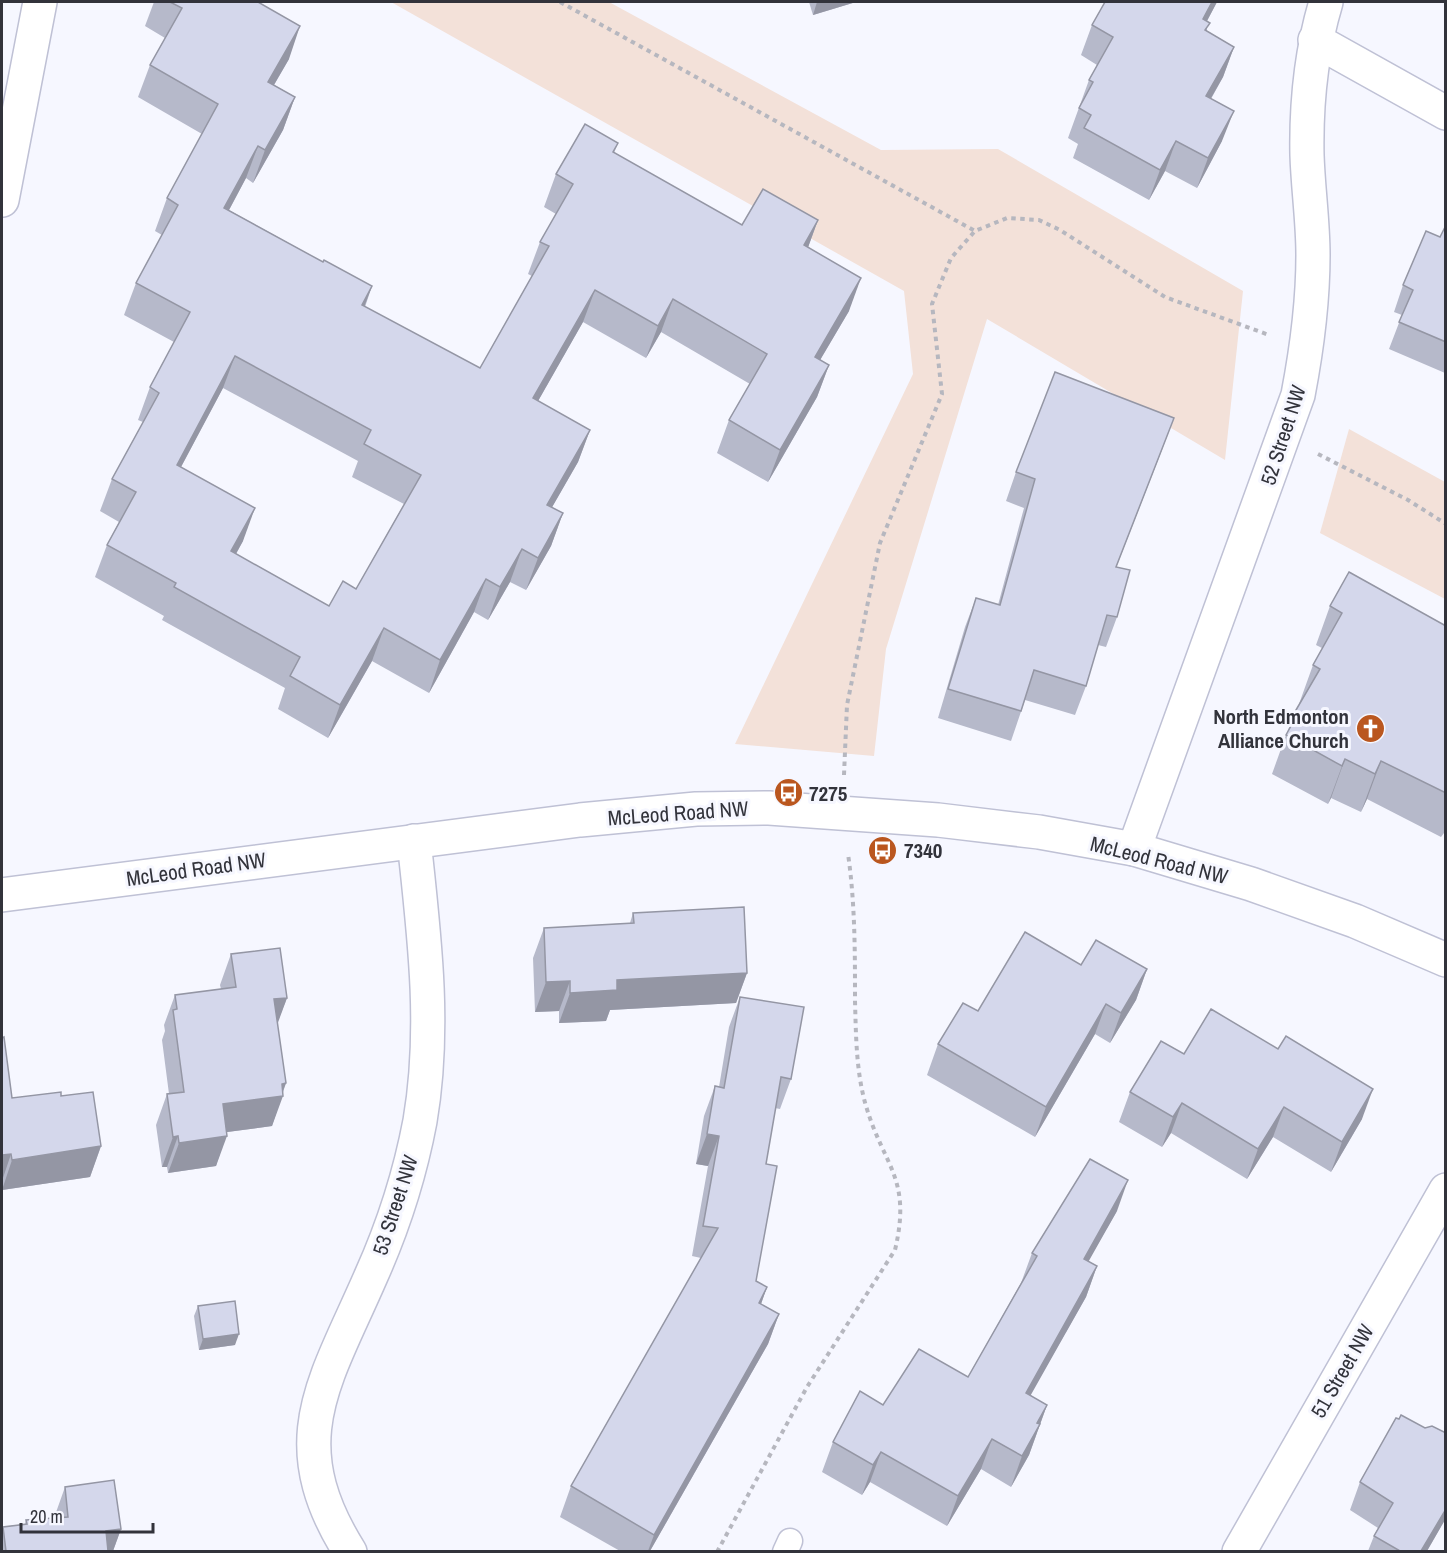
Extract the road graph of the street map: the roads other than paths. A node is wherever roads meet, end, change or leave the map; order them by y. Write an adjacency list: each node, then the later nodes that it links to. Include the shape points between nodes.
1 (40, 2): 5 (street)
2 (1326, 2): 3 (street, 52 Street NW)
3 (1315, 40): 4 (street); 7 (street, 52 Street NW, via 1307,106 1313,253 1307,349 1298,395)
4 (1446, 113)
5 (2, 200)
6 (414, 841): 7 (street, McLeod Road NW, via 696,809 769,808 1028,831); 8 (street, McLeod Road NW); 11 (street, 53 Street NW, via 427,995 420,1119 399,1204 325,1379 316,1414 314,1462 319,1493)
7 (1134, 849): 9 (street, McLeod Road NW, via 1355,921)
8 (2, 889)
9 (1446, 960)
10 (1446, 1190): 12 (street, 51 Street NW)
11 (350, 1551)
12 (1239, 1551)

